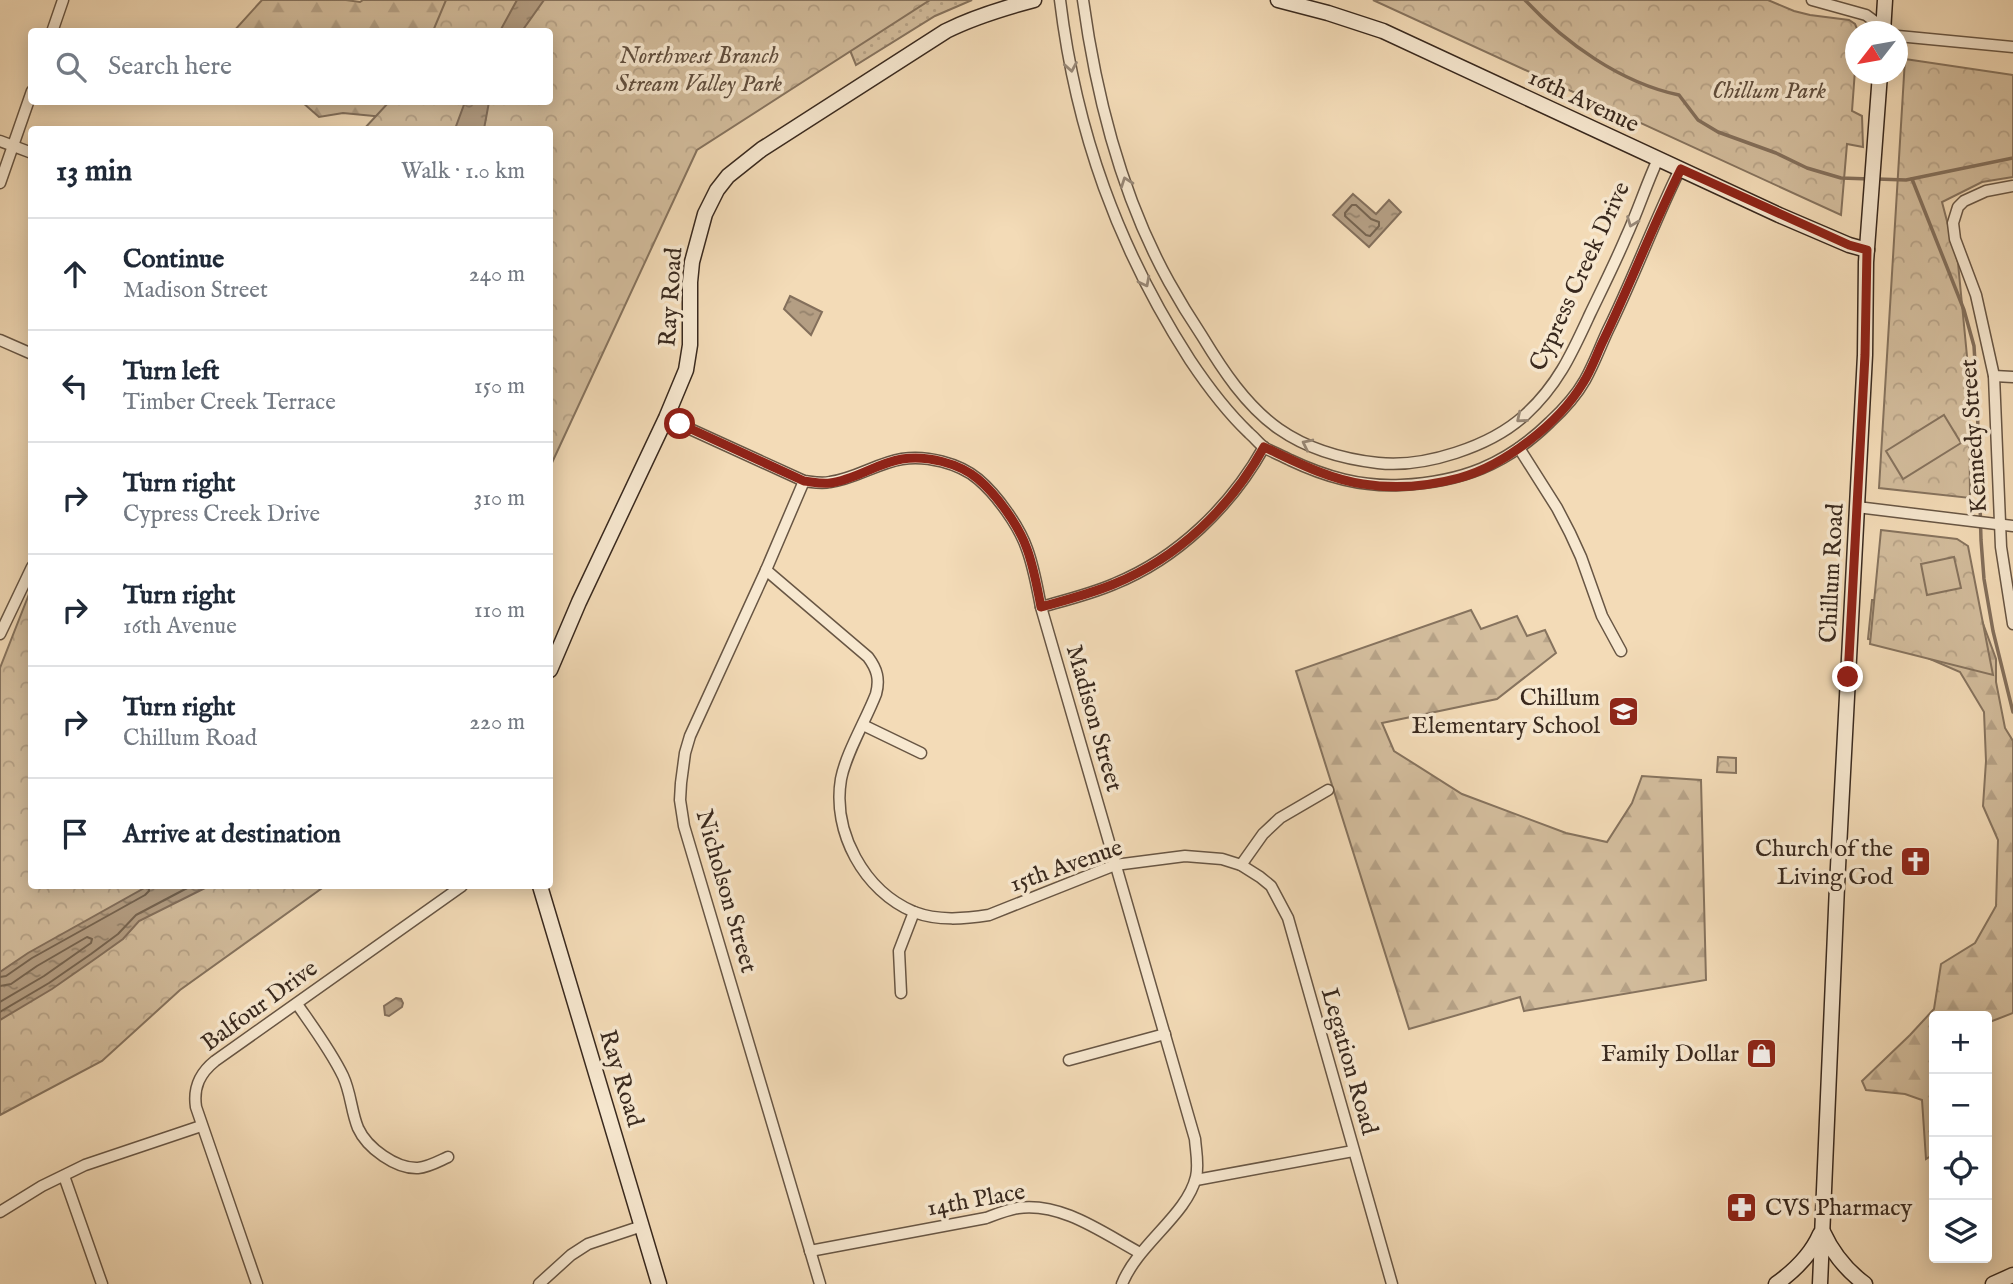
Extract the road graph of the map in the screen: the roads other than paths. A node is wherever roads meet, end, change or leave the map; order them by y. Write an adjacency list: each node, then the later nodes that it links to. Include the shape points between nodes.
1 (63, 0): 10 (street)
2 (1034, 0): 27 (street, Ray Road, via 946,31 762,149 728,176 716,190 696,240 690,282 690,357)
3 (1060, 0): 28 (street, Cypress Creek Drive, one-way to 28, via 1074,85 1098,174 1133,258 1211,392)
4 (1083, 0): 18 (street, Cypress Creek Drive, one-way to 4, via 1561,374 1524,416 1469,448 1416,463 1392,464 1322,452 1258,412 1217,361 1168,281 1117,158)
5 (1278, 0): 18 (street, 16th Avenue, via 1382,31)
6 (1812, 0): 8 (street)
7 (1885, 0): 9 (street)
8 (1874, 21)
9 (1885, 21)
10 (53, 28)
11 (1908, 37): 12 (street)
12 (2013, 47)
13 (1879, 84): 22 (street, Chillum Road)
14 (28, 103): 16 (street)
15 (0, 141): 16 (street)
16 (13, 146): 17 (street); 20 (street)
17 (28, 152)
18 (1658, 159): 19 (street, 16th Avenue)
19 (1681, 169): 22 (street, 16th Avenue); 29 (street, Cypress Creek Drive, via 1584,381 1548,424)
20 (0, 183)
21 (2013, 186): 25 (street, Kennedy Street, via 1964,201 1953,223 1976,295)
22 (1867, 250): 31 (street, Chillum Road)
23 (0, 340): 24 (street)
24 (28, 352)
25 (1994, 376): 26 (street); 32 (street, Kennedy Street)
26 (2013, 377)
27 (666, 418): 30 (street, Madison Street); 40 (street, Ray Road)
28 (1264, 447): 29 (street, Cypress Creek Drive, via 1338,479 1392,486 1461,478); 36 (street, via 1233,495 1167,554 1116,583)
29 (1519, 448): 39 (street, via 1557,508)
30 (804, 481): 34 (street, Nicholson Street); 36 (street, Madison Street, via 838,481 903,459 933,460 965,471 992,493 1012,520 1027,547)
31 (1857, 507): 32 (street); 60 (street, Chillum Road)
32 (2000, 525): 33 (street); 37 (street, Kennedy Street)
33 (2013, 526)
34 (766, 570): 41 (street, 15th Avenue, via 874,667 878,684); 61 (street, Nicholson Street, via 690,736 680,800)
35 (28, 575): 38 (street)
36 (1041, 607): 44 (street, Madison Street)
37 (2013, 624)
38 (0, 634)
39 (1621, 651)
40 (553, 663)
41 (863, 725): 42 (street); 48 (street, 15th Avenue, via 841,780 844,832 875,885)
42 (921, 753)
43 (1328, 790): 45 (street, via 1280,818 1262,834)
44 (1115, 865): 45 (street, 15th Avenue, via 1185,856); 48 (street, 15th Avenue, via 989,915 957,919); 51 (street, Madison Street)
45 (1241, 865): 54 (street, Legation Road, via 1270,886 1288,918)
46 (458, 889): 50 (street, Balfour Drive)
47 (541, 889): 59 (street, Ray Road)
48 (914, 912): 49 (street, via 899,951)
49 (901, 993)
50 (297, 1004): 53 (street, Balfour Drive, via 215,1061 200,1077 194,1098); 55 (street, via 344,1078 367,1142 410,1167 420,1168)
51 (1165, 1034): 52 (street); 57 (street, Madison Street, via 1195,1139)
52 (1069, 1060)
53 (201, 1126): 56 (street); 64 (street, Balfour Drive)
54 (1353, 1151): 57 (street); 69 (street, Legation Road)
55 (448, 1157)
56 (64, 1175): 58 (street); 63 (street)
57 (1196, 1180): 62 (street, via 1182,1205)
58 (0, 1212)
59 (642, 1226): 65 (street, via 579,1248); 66 (street, Ray Road)
60 (1821, 1229): 70 (street, via 1799,1264); 71 (street, Chillum Road); 72 (street, via 1832,1252)
61 (810, 1251): 62 (street, 14th Place, via 1033,1207 1087,1223); 67 (street, Nicholson Street)
62 (1140, 1253): 68 (street)
63 (102, 1284)
64 (257, 1284)
65 (539, 1284)
66 (659, 1284)
67 (820, 1284)
68 (1122, 1284)
69 (1392, 1284)
70 (1776, 1284)
71 (1820, 1284)
72 (1865, 1284)

